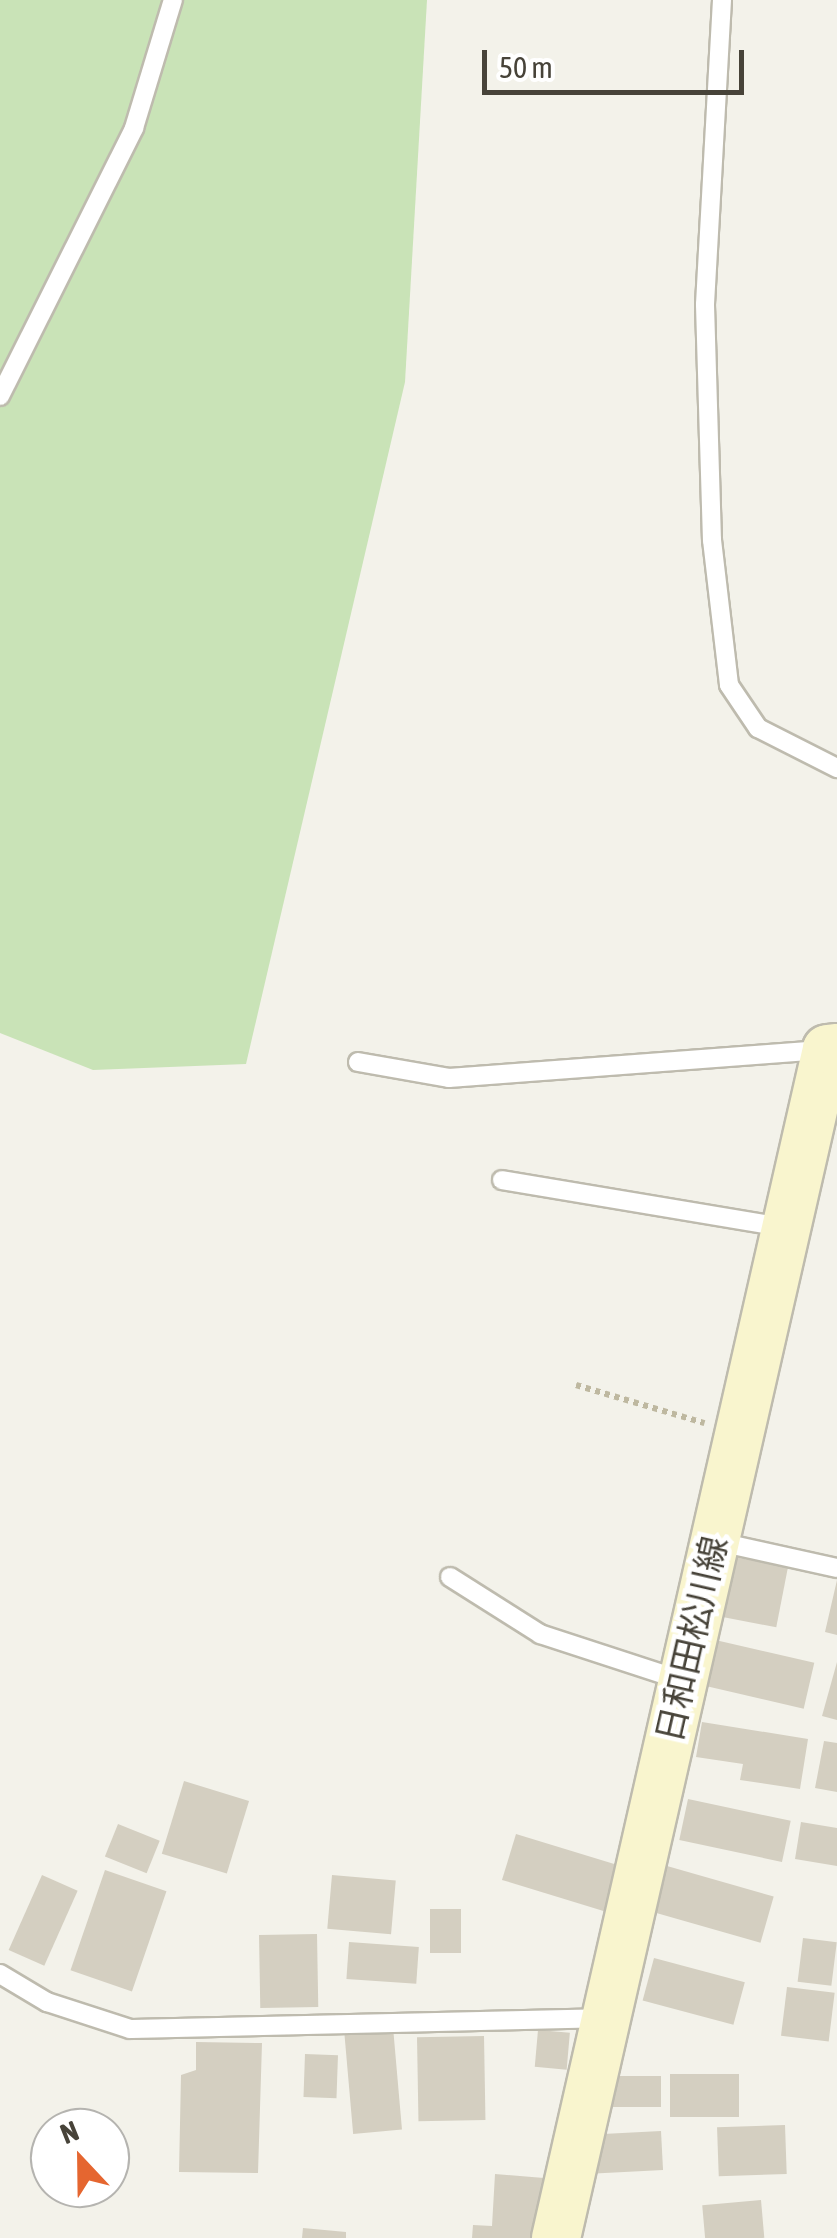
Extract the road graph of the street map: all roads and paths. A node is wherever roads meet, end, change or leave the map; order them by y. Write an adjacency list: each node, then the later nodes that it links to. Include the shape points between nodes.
1 (173, 0): 3 (lane, via 134,128)
2 (722, 0): 4 (lane, via 705,305 712,540 729,685 758,728)
3 (0, 396)
4 (837, 768)
5 (832, 1048): 6 (lane, via 448,1078); 8 (main road, 日和田松川線)
6 (358, 1062)
7 (502, 1180): 8 (lane)
8 (786, 1228): 10 (main road, 日和田松川線)
9 (576, 1385): 10 (path)
10 (738, 1433): 11 (main road, 日和田松川線)
11 (713, 1541): 12 (lane); 14 (main road, 日和田松川線)
12 (837, 1568)
13 (450, 1578): 14 (lane, via 540,1634)
14 (683, 1681): 16 (main road, 日和田松川線)
15 (0, 1974): 16 (lane, via 47,2002 130,2029)
16 (604, 2018): 17 (main road, 日和田松川線)
17 (556, 2238)

